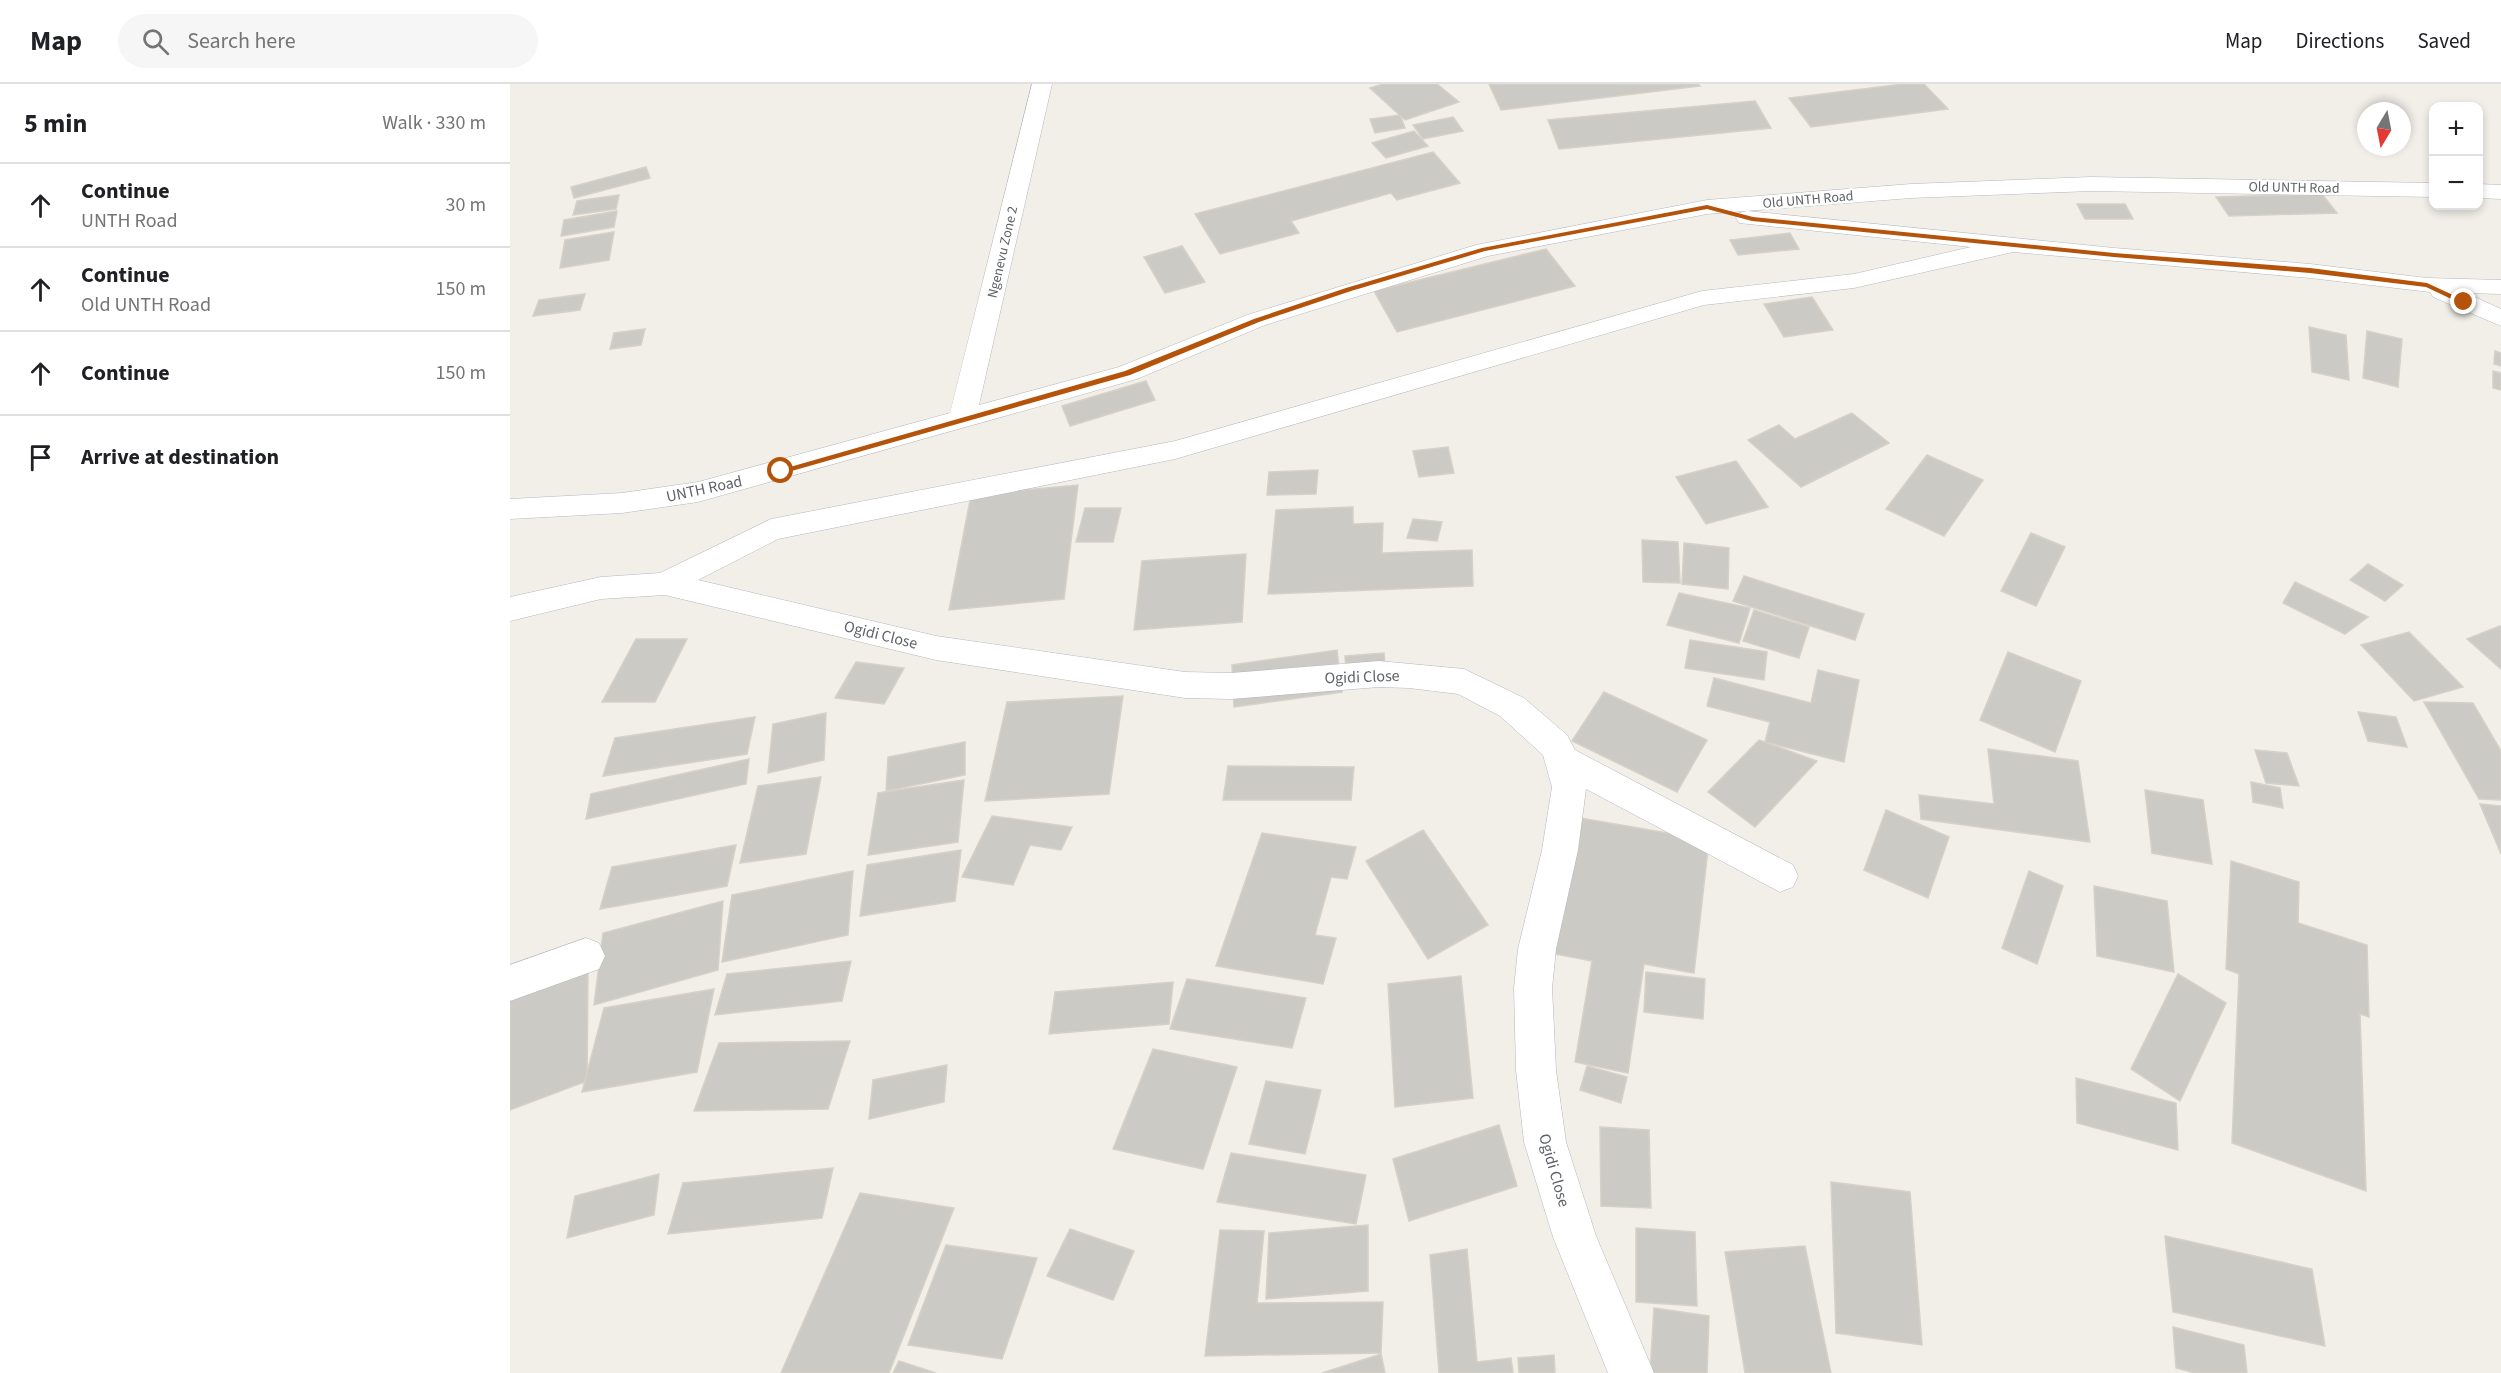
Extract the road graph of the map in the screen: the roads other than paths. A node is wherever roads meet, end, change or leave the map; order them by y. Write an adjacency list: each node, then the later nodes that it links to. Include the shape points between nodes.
1 (1042, 84): 10 (street, Ngenevu Zone 2)
2 (2429, 190): 5 (street, Old UNTH Road, via 2091,184 1911,191)
3 (2483, 191): 4 (street)
4 (2501, 192)
5 (1707, 207): 6 (street, via 1752,219); 10 (street, Old UNTH Road, via 1484,250 1256,320 1128,373)
6 (2017, 244): 7 (street); 12 (street, via 1854,282 1702,298 1175,450 771,530)
7 (2427, 285): 8 (street); 9 (street)
8 (2501, 287)
9 (2501, 318)
10 (962, 419): 11 (street, UNTH Road, via 698,492 622,503)
11 (510, 509)
12 (664, 584): 13 (street, Ogidi Close, via 601,588); 14 (street, Ogidi Close, via 936,648 1185,685 1231,686 1379,674 1464,682 1512,706 1555,745)
13 (510, 609)
14 (1563, 760): 15 (street); 18 (street, Ogidi Close, via 1569,787 1533,988 1536,1070 1545,1142 1575,1237)
15 (1780, 876)
16 (586, 956): 17 (street)
17 (510, 983)
18 (1631, 1373)

